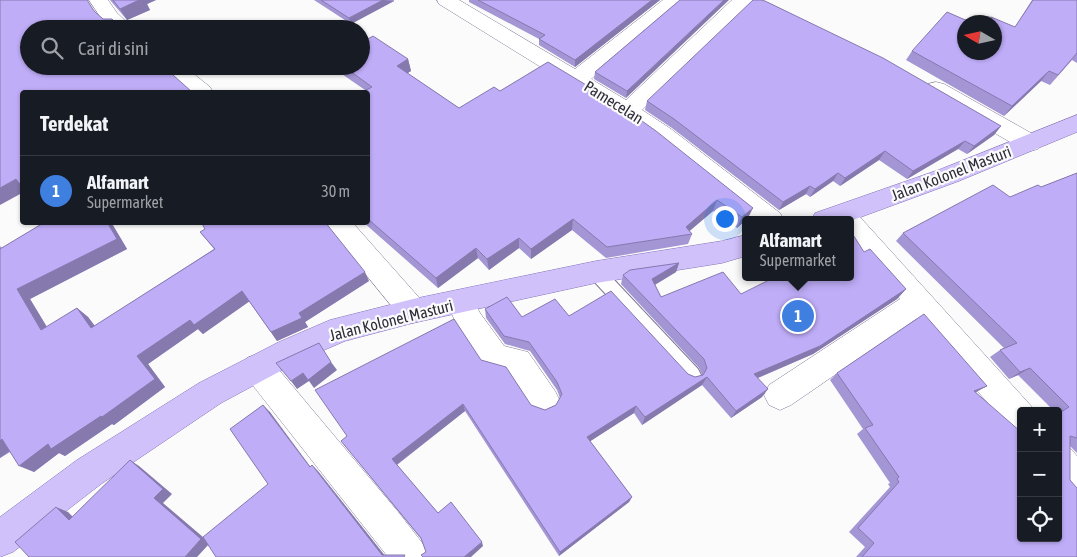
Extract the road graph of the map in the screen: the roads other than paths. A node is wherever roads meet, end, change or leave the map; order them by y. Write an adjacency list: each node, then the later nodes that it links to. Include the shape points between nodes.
1 (98, 0): 5 (street)
2 (446, 0): 7 (street, Pamecelan)
3 (675, 0): 7 (street)
4 (749, 1): 10 (street)
5 (114, 20)
6 (182, 75): 9 (street)
7 (577, 79): 10 (street, Pamecelan)
8 (920, 80): 12 (street)
9 (200, 90)
10 (628, 111): 13 (street, Pamecelan, via 690,154)
11 (1077, 123): 12 (main road, Jalan Kolonel Masturi)
12 (1030, 143): 14 (main road, Jalan Kolonel Masturi)
13 (766, 216)
14 (848, 216)
15 (339, 225): 21 (street)
16 (854, 233): 20 (street)
17 (742, 247): 18 (main road, Jalan Kolonel Masturi)
18 (596, 272): 19 (main road, Jalan Kolonel Masturi); 23 (lane)
19 (460, 302): 21 (main road, Jalan Kolonel Masturi); 25 (street, via 495,357 517,362)
20 (918, 302): 24 (street); 26 (street)
21 (413, 310): 22 (main road, Jalan Kolonel Masturi, via 340,329)
22 (258, 368): 29 (main road, Jalan Kolonel Masturi, via 210,393 89,472); 30 (street)
23 (692, 375)
24 (780, 395)
25 (544, 401)
26 (1017, 413)
27 (1062, 464): 28 (street)
28 (1077, 480)
29 (0, 539)
30 (410, 557)

